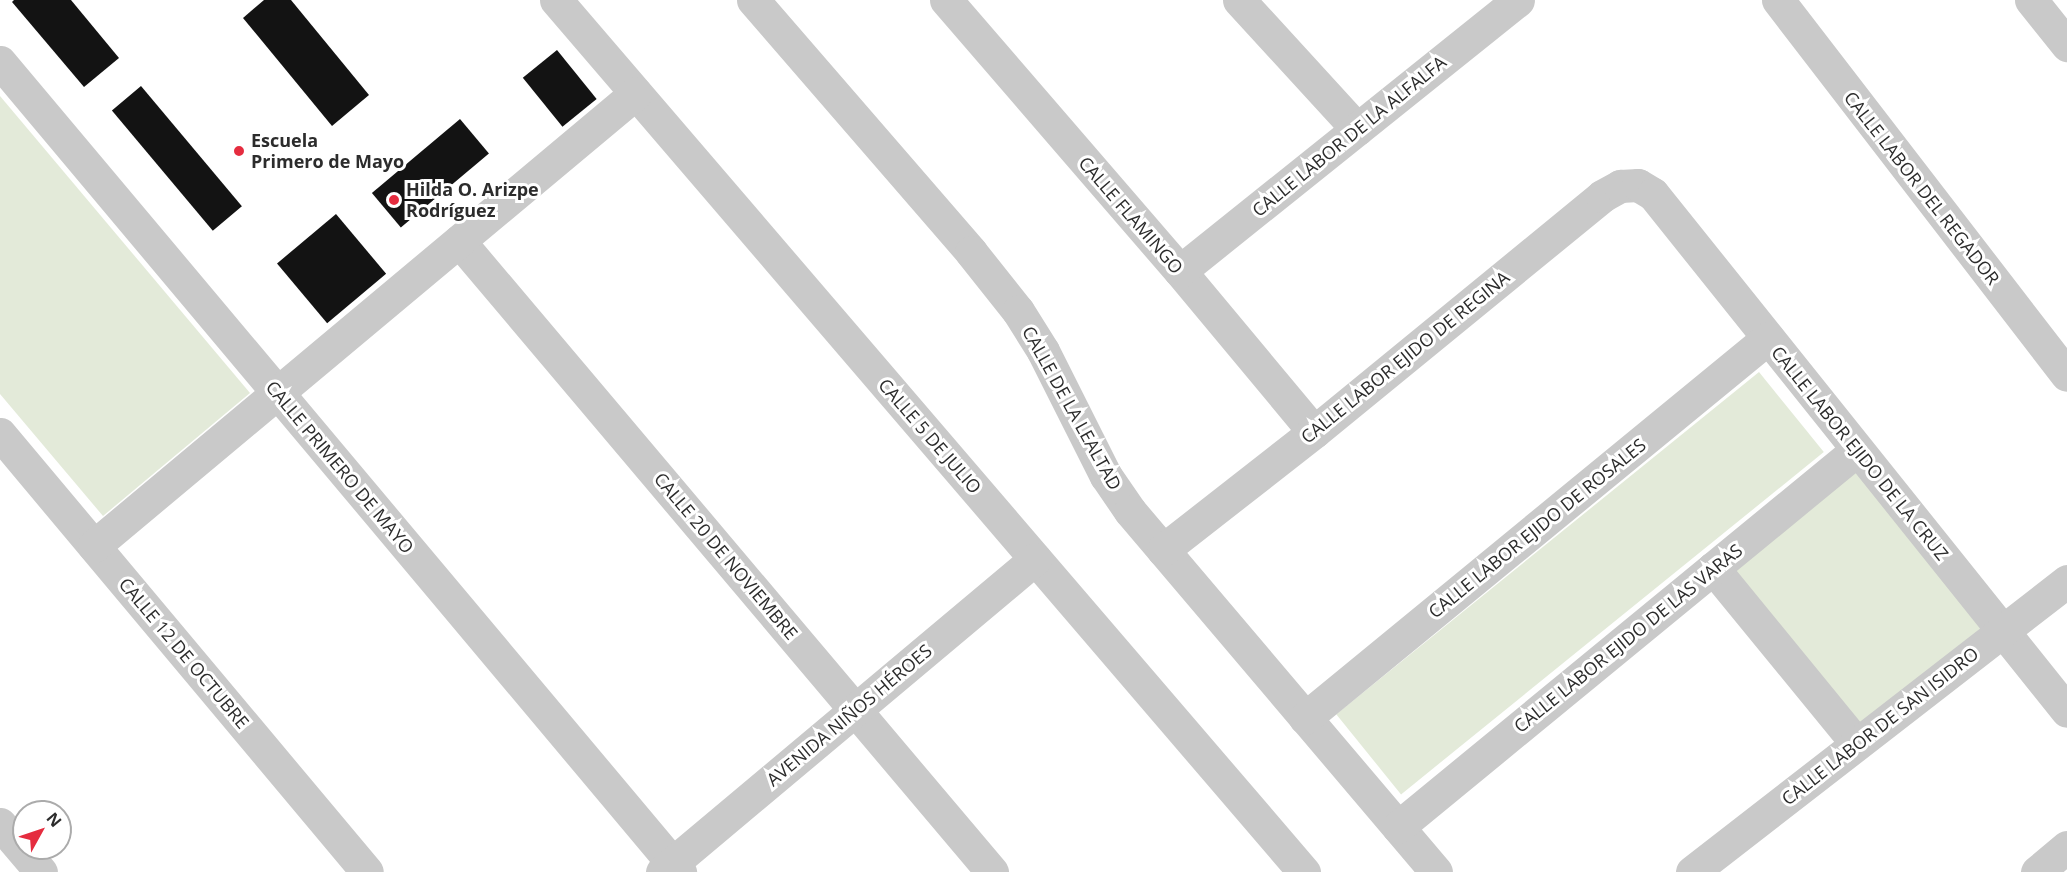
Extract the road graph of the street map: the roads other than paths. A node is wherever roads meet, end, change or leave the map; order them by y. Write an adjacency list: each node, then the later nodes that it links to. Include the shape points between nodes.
1 (556, 0): 10 (street, CALLE 5 DE JULIO)
2 (753, 0): 22 (street, CALLE DE LA LEALTAD, via 1018,311 1043,351 1106,476)
3 (946, 0): 14 (street, CALLE FLAMINGO)
4 (1239, 0): 11 (street)
5 (1518, 0): 11 (street, CALLE LABOR DE LA ALFALFA)
6 (1778, 0): 16 (street, CALLE LABOR DEL REGADOR)
7 (2031, 0): 8 (street)
8 (2067, 45)
9 (0, 62): 17 (street, CALLE PRIMERO DE MAYO)
10 (636, 93): 13 (street); 23 (street, CALLE 5 DE JULIO)
11 (1357, 129): 14 (street, CALLE LABOR DE LA ALFALFA)
12 (1653, 194): 15 (street, CALLE LABOR EJIDO DE LA CRUZ); 18 (street, CALLE LABOR EJIDO DE REGINA, via 1638,185 1620,186 1602,196)
13 (459, 241): 17 (street); 27 (street, CALLE 20 DE NOVIEMBRE)
14 (1180, 271): 18 (street, CALLE FLAMINGO)
15 (1768, 338): 20 (street, CALLE LABOR EJIDO DE LA CRUZ); 29 (street, CALLE LABOR EJIDO DE ROSALES)
16 (2067, 375)
17 (278, 392): 21 (street); 34 (street, CALLE PRIMERO DE MAYO)
18 (1314, 432): 22 (street, CALLE LABOR EJIDO DE REGINA)
19 (0, 434): 21 (street, CALLE 12 DE OCTUBRE)
20 (1857, 450): 24 (street, CALLE LABOR EJIDO DE LAS VARAS); 26 (street, CALLE LABOR EJIDO DE LA CRUZ)
21 (94, 546): 36 (street, CALLE 12 DE OCTUBRE)
22 (1162, 550): 29 (street, CALLE DE LA LEALTAD)
23 (1035, 559): 27 (street, AVENIDA NIÑOS HÉROES); 38 (street, CALLE 5 DE JULIO)
24 (1713, 568): 30 (street); 32 (street, CALLE LABOR EJIDO DE LAS VARAS)
25 (2067, 581): 26 (street, CALLE LABOR DE SAN ISIDRO)
26 (2003, 632): 28 (street, CALLE LABOR EJIDO DE LA CRUZ); 30 (street, CALLE LABOR DE SAN ISIDRO)
27 (855, 710): 34 (street, AVENIDA NIÑOS HÉROES); 37 (street, CALLE 20 DE NOVIEMBRE)
28 (2067, 711)
29 (1305, 718): 32 (street, CALLE DE LA LEALTAD)
30 (1856, 743): 40 (street, CALLE LABOR DE SAN ISIDRO)
31 (0, 824): 35 (street)
32 (1398, 827): 39 (street, CALLE DE LA LEALTAD)
33 (2067, 847): 41 (street)
34 (671, 869)
35 (41, 872)
36 (367, 872)
37 (992, 872)
38 (1304, 872)
39 (1436, 872)
40 (1692, 872)
41 (2037, 872)

